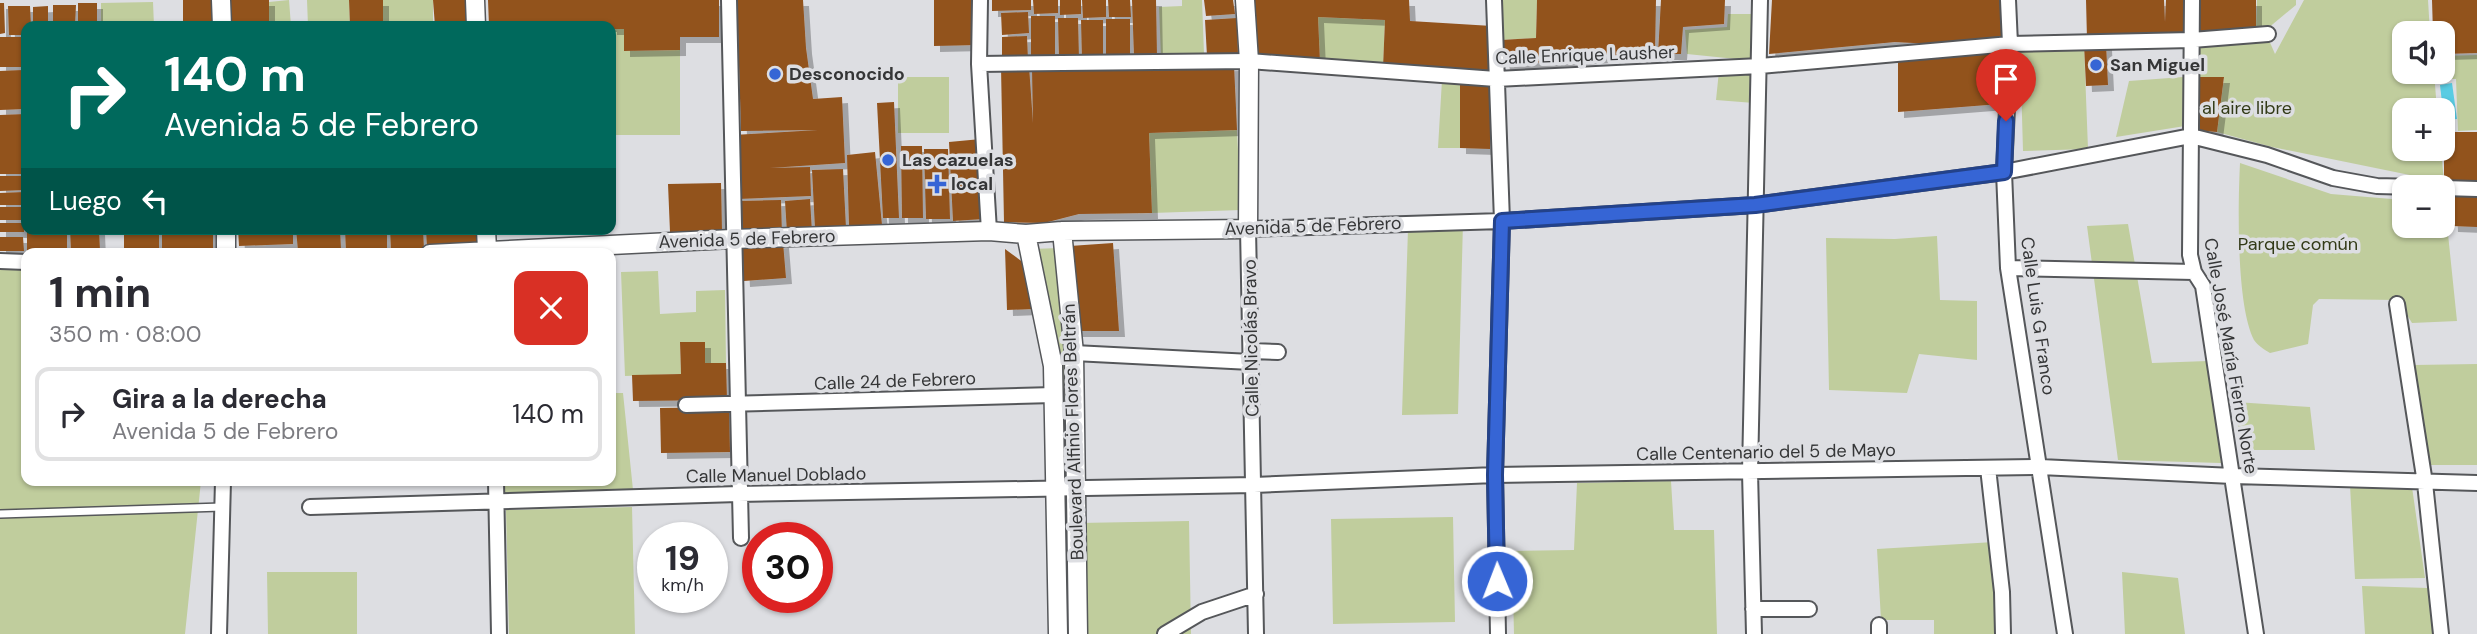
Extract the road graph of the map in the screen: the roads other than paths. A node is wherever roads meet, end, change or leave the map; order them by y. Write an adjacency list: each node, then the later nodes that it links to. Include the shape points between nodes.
1 (221, 0): 10 (street)
2 (475, 0): 11 (street)
3 (729, 0): 30 (street)
4 (980, 0): 16 (street)
5 (1245, 0): 15 (street, Calle Nicolás Bravo)
6 (1494, 0): 18 (street)
7 (1760, 0): 17 (street)
8 (2008, 0): 14 (street, Calle Luis G Franco)
9 (2193, 0): 13 (street, Calle José María Fierro Norte)
10 (222, 21)
11 (476, 21)
12 (2267, 34): 13 (street, Calle Enrique Lausher)
13 (2192, 40): 14 (street, Calle Enrique Lausher); 19 (street, Calle José María Fierro Norte)
14 (2010, 44): 17 (street, Calle Enrique Lausher); 20 (street, Calle Luis G Franco)
15 (1249, 61): 16 (street, Calle Enrique Lausher); 18 (street, Calle Enrique Lausher); 26 (street, Calle Nicolás Bravo)
16 (979, 64): 27 (street)
17 (1760, 66): 18 (street, Calle Enrique Lausher); 24 (street)
18 (1496, 79): 25 (street)
19 (2191, 136): 20 (street, Avenida 5 de Febrero); 21 (street, via 2333,177); 35 (street, Calle José María Fierro Norte, via 2190,254)
20 (2004, 172): 24 (street, Avenida 5 de Febrero); 34 (street, Calle Luis G Franco)
21 (2392, 186)
22 (2455, 188): 23 (street)
23 (2477, 189)
24 (1755, 205): 25 (street, Avenida 5 de Febrero); 45 (street)
25 (1502, 221): 26 (street, Avenida 5 de Febrero); 46 (street)
26 (1248, 229): 28 (street, Avenida 5 de Febrero); 39 (street, Calle Nicolás Bravo)
27 (989, 231): 29 (street, Avenida 5 de Febrero); 30 (street, Avenida 5 de Febrero)
28 (1062, 231): 29 (street, Avenida 5 de Febrero); 38 (street, Boulevard Alfinio Flores Beltrán)
29 (1026, 234): 40 (street, Boulevard Alfinio Flores Beltrán, via 1053,366)
30 (732, 239): 31 (street, Avenida 5 de Febrero); 41 (street)
31 (562, 248)
32 (0, 261): 33 (street)
33 (21, 262)
34 (2008, 268): 35 (street); 43 (street, Calle Luis G Franco)
35 (2194, 272): 47 (street, Calle José María Fierro Norte, via 2203,286)
36 (2397, 304): 48 (street)
37 (1278, 352): 39 (street)
38 (1074, 353): 39 (street); 54 (street, Boulevard Alfinio Flores Beltrán)
39 (1251, 357): 50 (street, Calle Nicolás Bravo)
40 (1054, 395): 41 (street, Calle 24 de Febrero); 53 (street, Boulevard Alfinio Flores Beltrán)
41 (737, 404): 42 (street, Calle 24 de Febrero); 55 (street)
42 (686, 405)
43 (2040, 467): 44 (street, Calle Centenario del 5 de Mayo); 47 (street, Calle Centenario del 5 de Mayo); 73 (street, Calle Luis G Franco)
44 (1988, 468): 45 (street, Calle Centenario del 5 de Mayo); 72 (street)
45 (1750, 472): 46 (street, Calle Centenario del 5 de Mayo); 62 (street)
46 (1495, 475): 50 (street, Calle Centenario del 5 de Mayo); 70 (street)
47 (2233, 476): 48 (street, Calle Centenario del 5 de Mayo); 74 (street, Calle José María Fierro Norte)
48 (2425, 483): 49 (street, Calle Centenario del 5 de Mayo); 75 (street)
49 (2477, 483)
50 (1254, 485): 54 (street, Calle Centenario del 5 de Mayo); 61 (street, Calle Nicolás Bravo)
51 (223, 486): 57 (street)
52 (496, 486): 56 (street)
53 (1056, 488): 54 (street, Calle Centenario del 5 de Mayo); 55 (street, Calle Manuel Doblado); 66 (street, Boulevard Alfinio Flores Beltrán)
54 (1075, 488): 67 (street, Boulevard Alfinio Flores Beltrán)
55 (738, 494): 56 (street, Calle Manuel Doblado); 60 (street)
56 (497, 503): 58 (street, Calle Manuel Doblado); 65 (street)
57 (223, 507): 59 (lane); 64 (street)
58 (310, 507)
59 (0, 514)
60 (741, 538)
61 (1255, 594): 68 (street, via 1202,612); 69 (street, Calle Nicolás Bravo)
62 (1753, 609): 63 (street); 71 (street)
63 (1809, 609)
64 (219, 634)
65 (499, 634)
66 (1058, 634)
67 (1078, 634)
68 (1165, 634)
69 (1256, 634)
70 (1498, 634)
71 (1754, 634)
72 (2003, 634)
73 (2065, 634)
74 (2256, 634)
75 (2441, 634)

